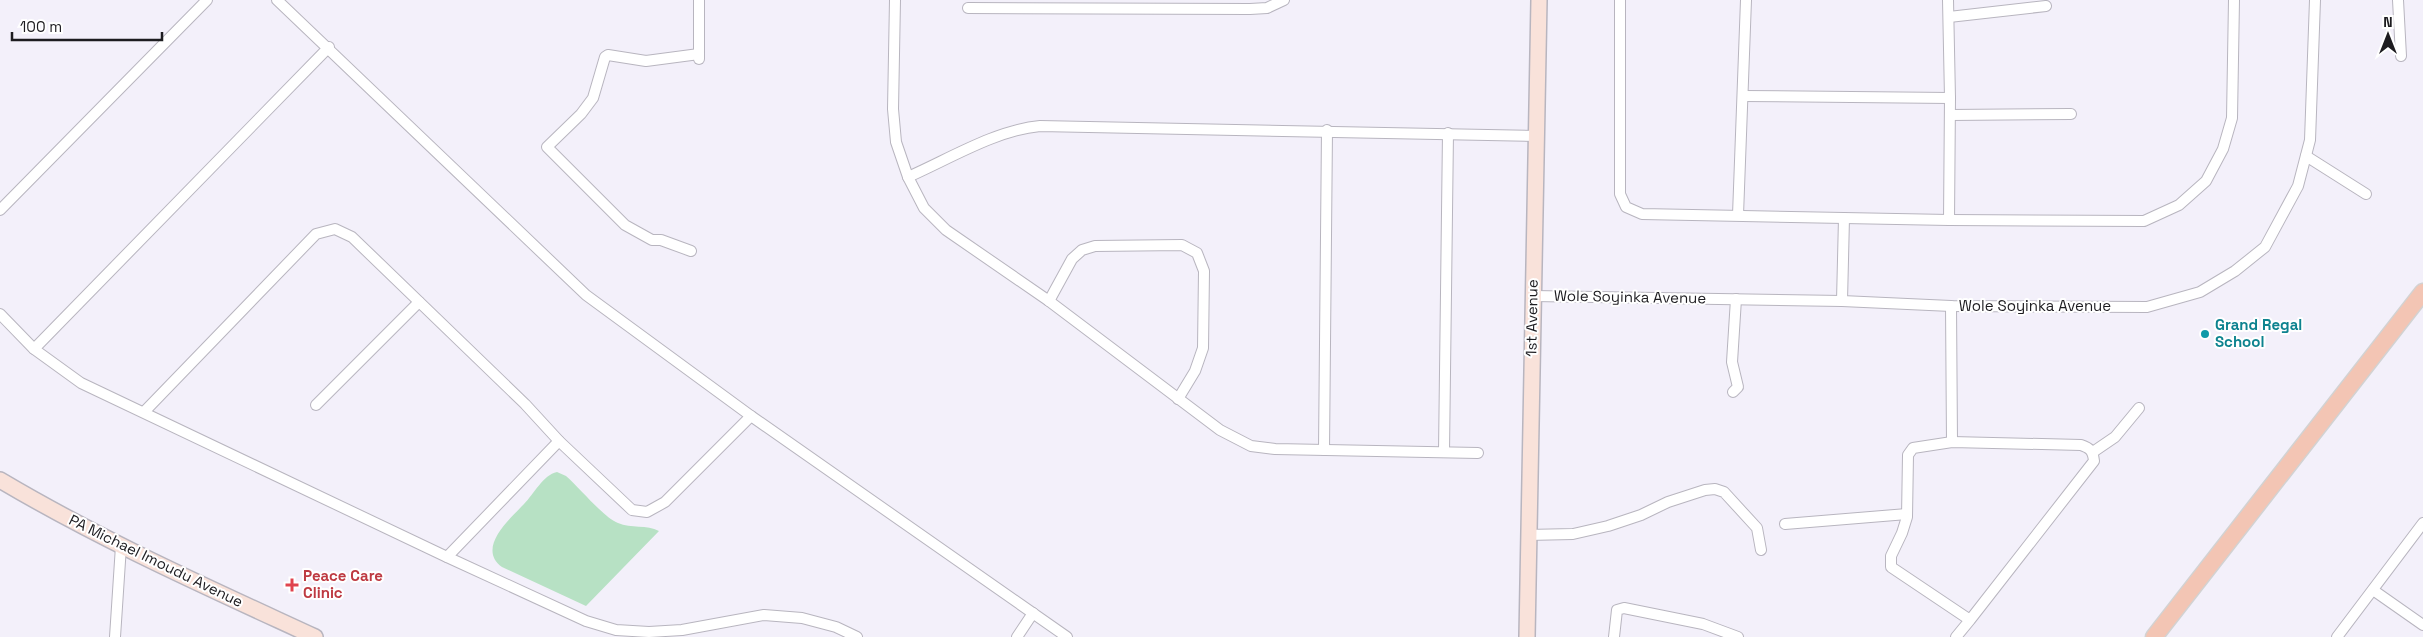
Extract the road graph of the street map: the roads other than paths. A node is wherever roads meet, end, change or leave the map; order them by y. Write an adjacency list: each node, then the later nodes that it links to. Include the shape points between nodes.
1 (207, 0): 28 (street)
2 (277, 0): 16 (street)
3 (699, 0): 32 (street, via 699,57 646,61 608,55 593,98 547,147 625,225 652,240)
4 (895, 0): 26 (street, via 893,109 896,142)
5 (1284, 0): 14 (street, via 1267,8 1250,9)
6 (1539, 0): 24 (street, 1st Avenue)
7 (1620, 0): 29 (street, via 1620,194 1626,207 1642,214)
8 (1746, 0): 18 (street)
9 (1948, 0): 15 (street)
10 (2234, 0): 31 (street, via 2232,118 2223,149 2206,181 2179,205 2144,221)
11 (2315, 0): 25 (street, Wole Soyinka Avenue, via 2310,140)
12 (2398, 0): 17 (street)
13 (2046, 6): 15 (street)
14 (968, 8)
15 (1950, 17): 19 (street)
16 (329, 48): 41 (street); 47 (street, via 586,295)
17 (2401, 56)
18 (1743, 96): 19 (street); 29 (street)
19 (1950, 98): 21 (street)
20 (2071, 114): 21 (street)
21 (1950, 115): 31 (street)
22 (1327, 130): 23 (street); 26 (street, via 1023,127); 50 (street)
23 (1448, 133): 24 (street); 51 (street)
24 (1537, 136): 34 (street, 1st Avenue)
25 (2306, 156): 27 (street); 39 (street, Wole Soyinka Avenue, via 2298,186 2265,247 2235,271 2200,292 2147,307)
26 (908, 177): 36 (street, via 924,208 946,230)
27 (2366, 194)
28 (0, 210)
29 (1738, 215): 30 (street)
30 (1844, 218): 31 (street); 37 (street)
31 (1949, 220)
32 (691, 251)
33 (2423, 292): 75 (main road)
34 (1533, 296): 35 (street, Wole Soyinka Avenue); 58 (street, 1st Avenue)
35 (1736, 300): 37 (street, Wole Soyinka Avenue); 42 (street, via 1732,362 1738,387)
36 (1049, 301): 43 (street); 43 (street, via 1072,259 1082,250 1095,246 1182,245 1197,253 1204,271 1203,348 1195,371)
37 (1842, 301): 39 (street, Wole Soyinka Avenue)
38 (419, 302): 44 (street); 46 (street, via 352,238 335,229 316,234); 48 (street, via 525,404)
39 (1951, 306): 49 (street)
40 (0, 314): 41 (street)
41 (34, 349): 46 (street, via 81,383)
42 (1733, 392)
43 (1178, 399): 50 (street, via 1220,430 1251,446 1275,450)
44 (316, 405)
45 (2139, 408): 52 (street, via 2115,437)
46 (144, 412): 61 (street)
47 (751, 416): 48 (street, via 665,502 647,512 632,510); 63 (street)
48 (559, 442): 61 (street)
49 (1952, 442): 52 (street, via 2081,445); 55 (street, via 1912,448 1908,455)
50 (1324, 450): 51 (street)
51 (1444, 452): 53 (street)
52 (2093, 452): 64 (street, via 2094,461)
53 (1478, 453)
54 (0, 480): 59 (street, PA Michael Imoudu Avenue, via 46,508)
55 (1907, 514): 57 (street); 64 (street, via 1906,525 1891,556 1891,567)
56 (2423, 523): 62 (street)
57 (1785, 524)
58 (1528, 535): 60 (street, via 1573,534 1608,526 1668,502 1715,489 1724,492 1757,528); 71 (street, 1st Avenue)
59 (121, 546): 66 (street); 67 (street, PA Michael Imoudu Avenue)
60 (1761, 550)
61 (447, 557): 68 (street, via 586,621 616,630 682,630 764,615 802,618 836,627)
62 (2374, 590): 65 (street); 76 (street)
63 (1033, 613): 69 (street); 70 (street)
64 (1970, 620): 74 (street)
65 (2423, 625)
66 (114, 637)
67 (315, 637)
68 (857, 637)
69 (1016, 637)
70 (1067, 637)
71 (1527, 637)
72 (1614, 637): 73 (street, via 1617,610 1624,608 1704,624)
73 (1738, 637)
74 (1956, 637)
75 (2154, 637)
76 (2337, 637)

